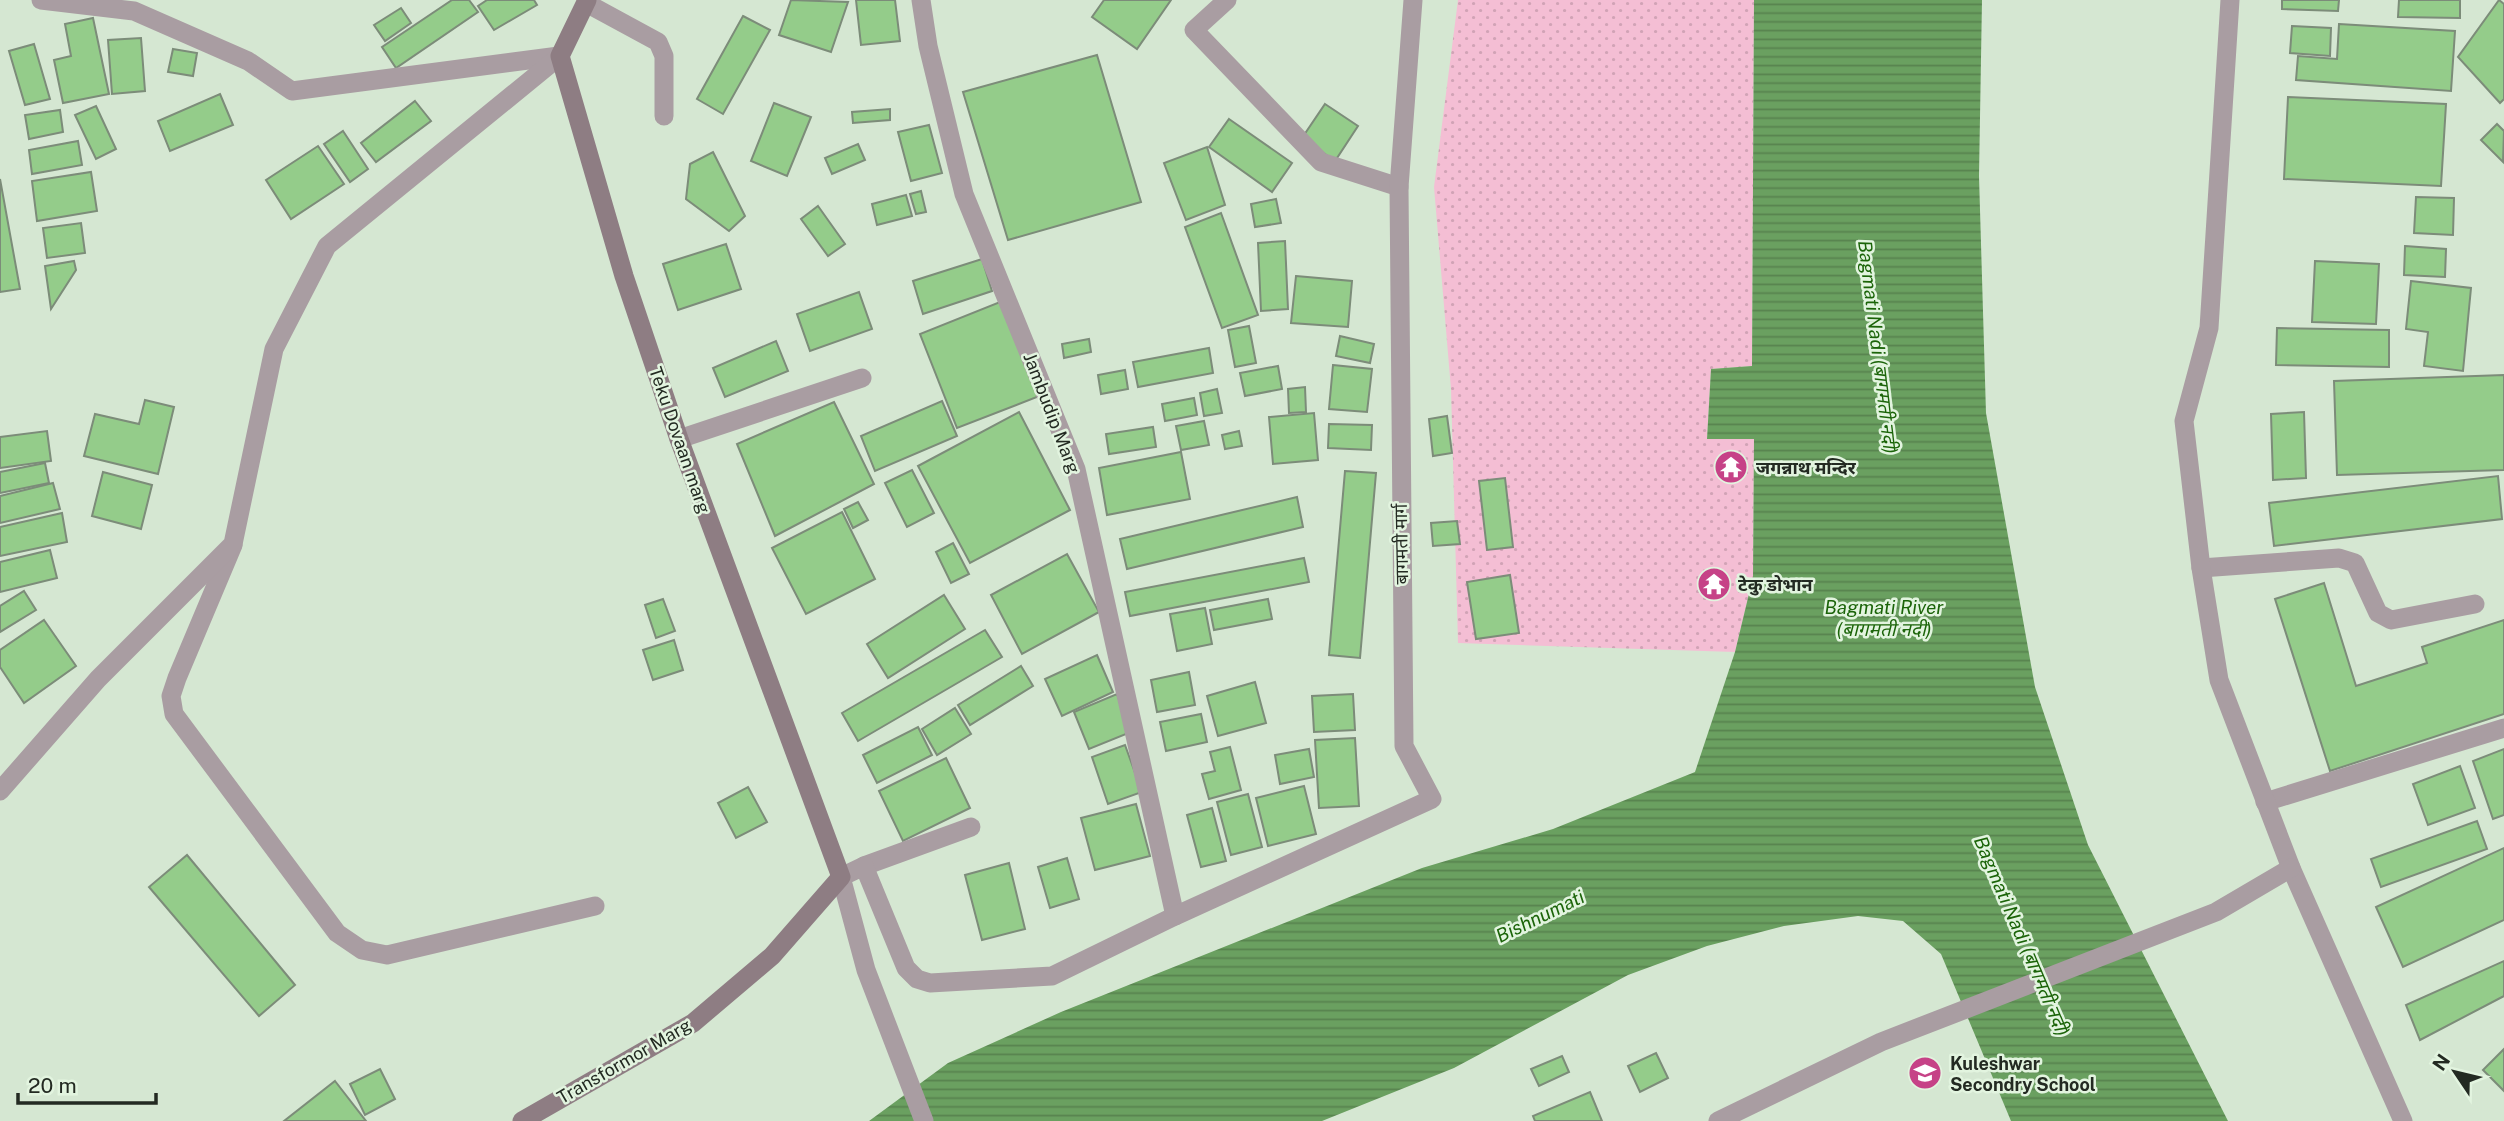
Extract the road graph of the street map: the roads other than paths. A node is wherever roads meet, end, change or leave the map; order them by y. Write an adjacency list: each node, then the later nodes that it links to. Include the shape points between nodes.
1 (41, 0): 7 (street, via 134,11 248,61 292,91)
2 (921, 0): 23 (street, Jambudip Marg, via 964,194 1076,469)
3 (1227, 0): 9 (street, via 1195,30 1321,162)
4 (1413, 0): 9 (street, बागमती मार्ग)
5 (2230, 0): 13 (street, via 2209,327 2183,421)
6 (587, 1): 7 (main road); 8 (street, via 658,42 664,56)
7 (560, 56): 11 (main road, Teku Dovaan marg, via 624,276); 12 (street, via 327,246 274,349)
8 (664, 116)
9 (1399, 187): 23 (street, बागमती मार्ग, via 1404,746 1432,799)
10 (862, 378): 11 (street)
11 (678, 439): 21 (main road, Teku Dovaan marg)
12 (233, 544): 16 (street, via 98,680); 22 (street, via 177,678 171,696 174,714 337,933 362,950 387,954)
13 (2201, 568): 14 (street, via 2339,558 2355,563 2378,613 2391,620); 17 (street, via 2219,680)
14 (2474, 604)
15 (2504, 728): 17 (street)
16 (0, 791)
17 (2265, 802): 20 (street)
18 (971, 827): 19 (street)
19 (863, 866): 21 (street); 23 (street, via 906,968 930,983 1052,976)
20 (2291, 868): 26 (street, via 2217,912 1881,1042); 27 (street)
21 (841, 877): 24 (main road, Transformor Marg, via 772,956 692,1023); 25 (street, via 866,970)
22 (595, 906)
23 (1175, 916)
24 (522, 1121)
25 (924, 1121)
26 (1718, 1121)
27 (2403, 1121)

